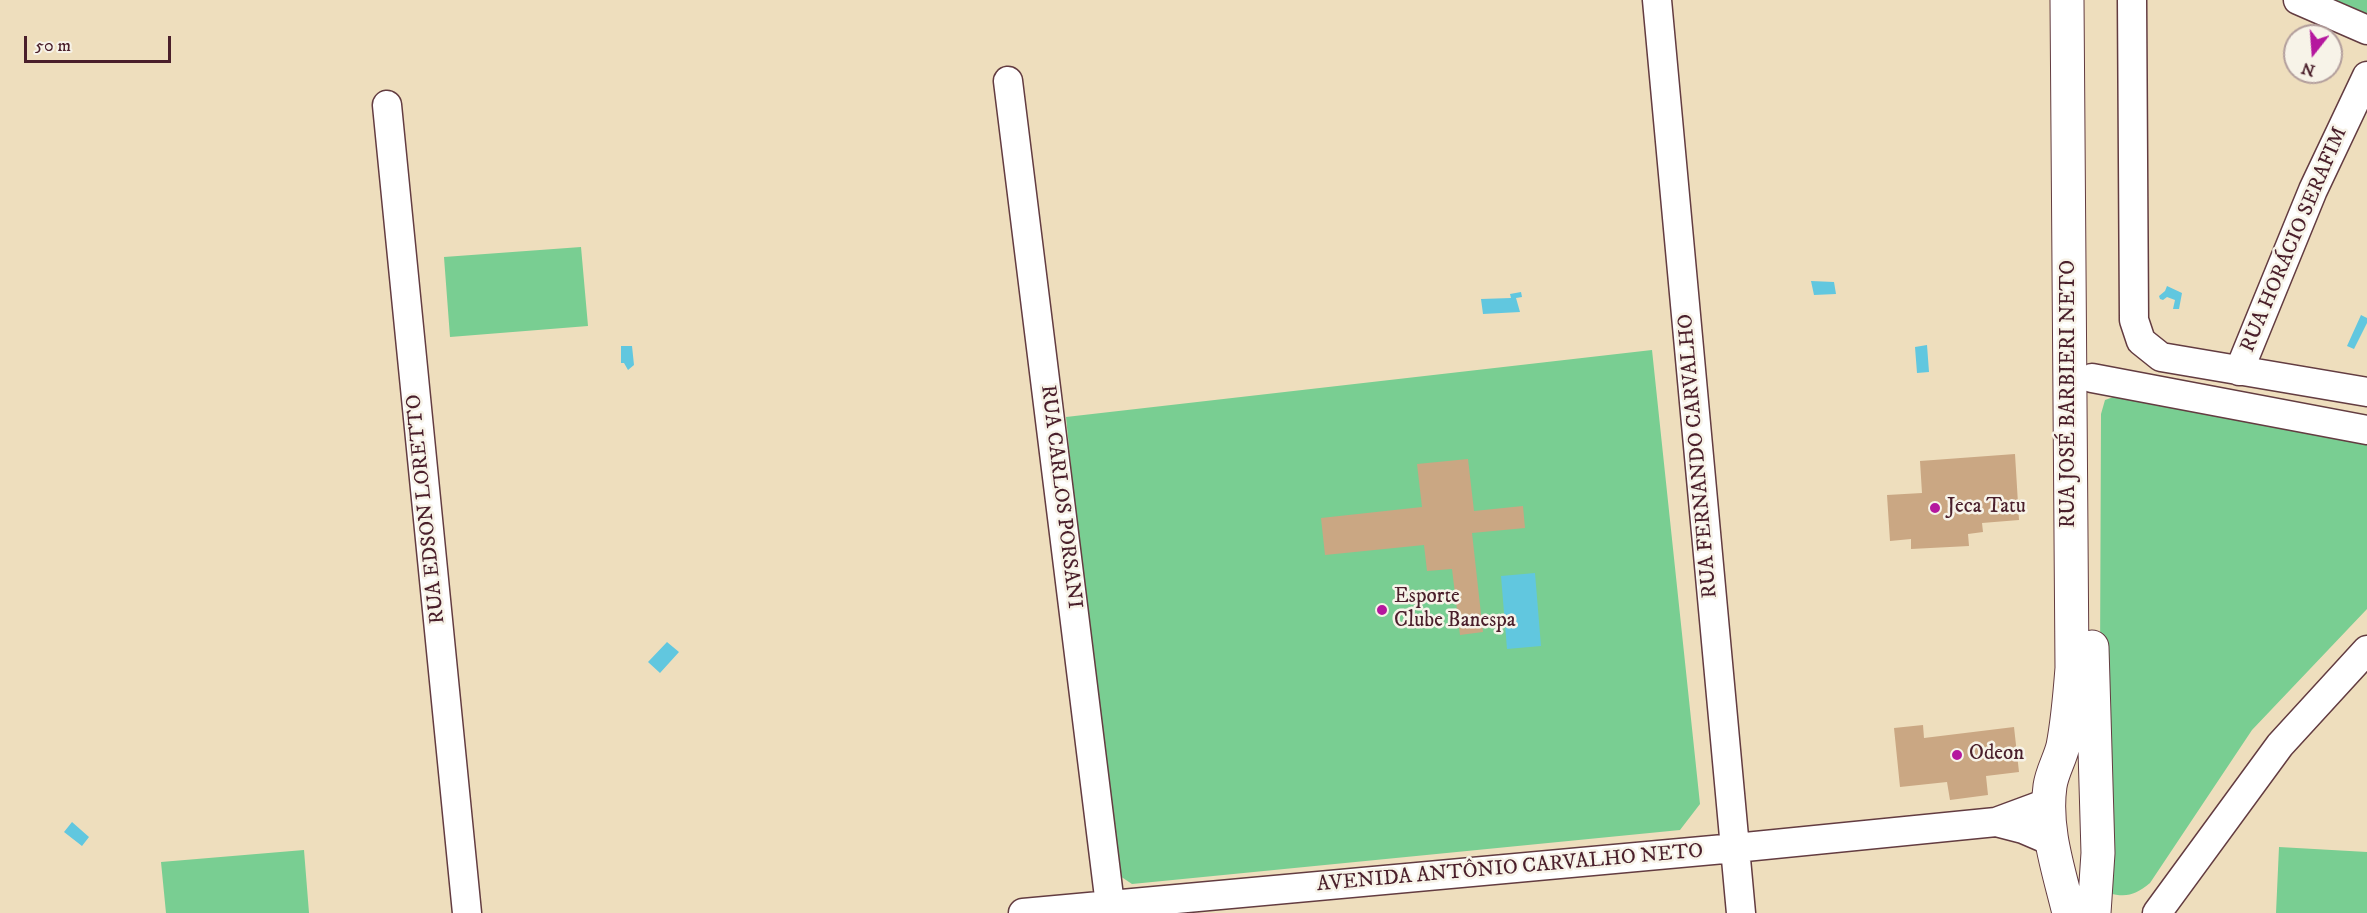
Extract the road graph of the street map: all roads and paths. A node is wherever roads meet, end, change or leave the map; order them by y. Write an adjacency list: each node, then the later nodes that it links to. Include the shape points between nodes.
1 (1657, 0): 19 (street, RUA FERNANDO CARVALHO)
2 (2067, 0): 16 (main road, RUA JOSÉ BARBIERI NETO, via 2072,668 2062,749)
3 (2088, 0): 11 (main road, RUA JOSÉ BARBIERI NETO)
4 (2133, 0): 10 (street, via 2134,320 2141,341 2161,357)
5 (2298, 0): 6 (street)
6 (2367, 30)
7 (2367, 76): 10 (street, RUA HORÁCIO SERAFIM, via 2313,190)
8 (1008, 81): 21 (street, RUA CARLOS PORSANI)
9 (387, 105): 22 (street, RUA EDSON LORETTO)
10 (2239, 371): 12 (street)
11 (2092, 378): 13 (street); 15 (main road, RUA JOSÉ BARBIERI NETO, via 2092,666)
12 (2367, 392)
13 (2367, 430)
14 (2367, 650): 27 (street, via 2280,745)
15 (2097, 783): 16 (main road, via 2064,780); 20 (main road, RUA JOSÉ BARBIERI NETO)
16 (2050, 793): 17 (street); 18 (main road)
17 (1996, 822): 18 (street, via 2023,829); 19 (street, AVENIDA ANTÔNIO CARVALHO NETO)
18 (2053, 847): 20 (main road, via 2079,855); 25 (main road)
19 (1735, 848): 21 (street, AVENIDA ANTÔNIO CARVALHO NETO); 24 (street, RUA FERNANDO CARVALHO)
20 (2098, 853): 26 (main road)
21 (1111, 909): 23 (street, AVENIDA ANTÔNIO CARVALHO NETO)
22 (467, 913)
23 (1023, 913)
24 (1741, 913)
25 (2069, 913)
26 (2094, 913)
27 (2157, 913)

